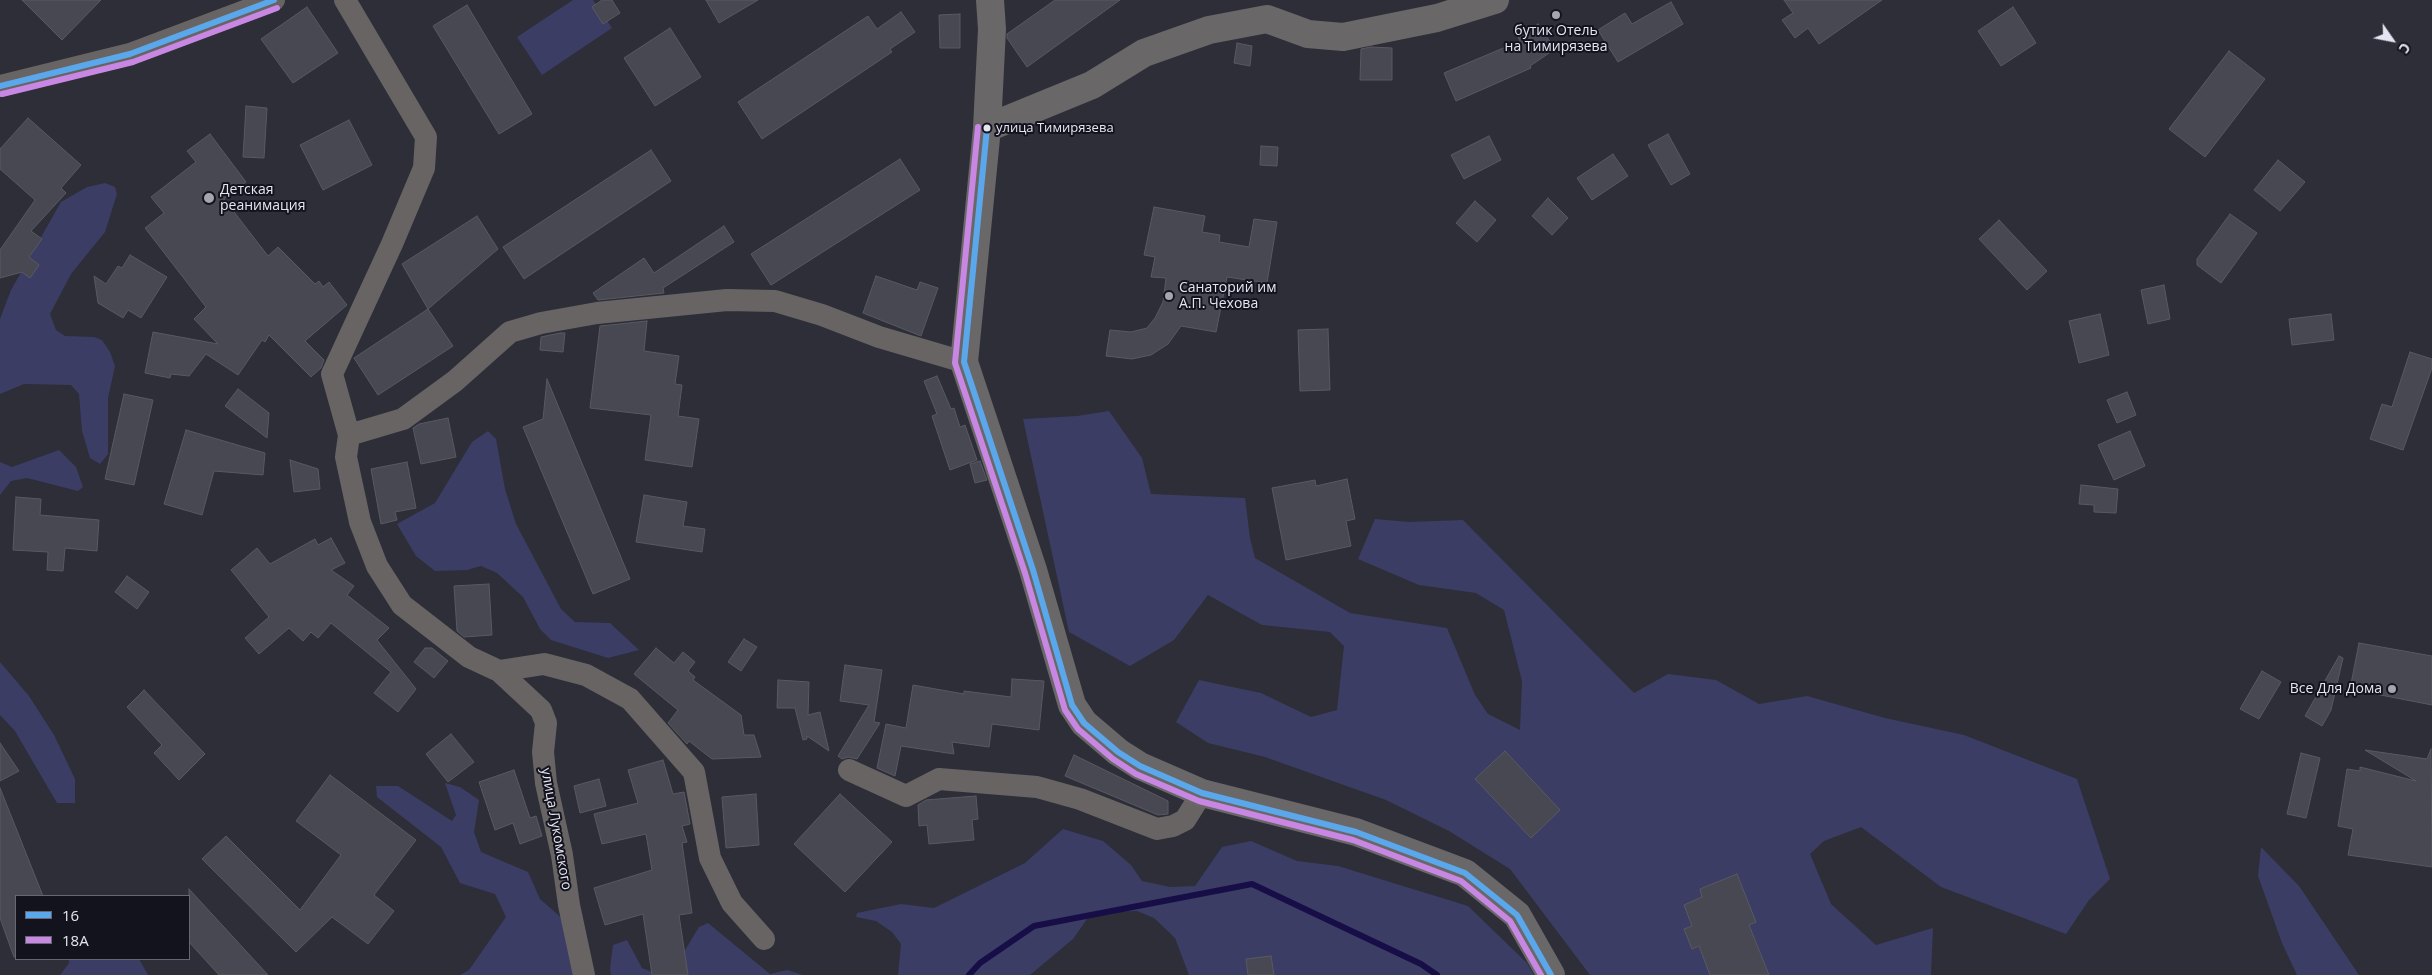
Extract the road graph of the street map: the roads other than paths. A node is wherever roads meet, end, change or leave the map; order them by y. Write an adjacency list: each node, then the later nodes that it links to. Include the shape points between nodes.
1 (274, 0): 5 (street, via 130,54)
2 (345, 0): 8 (street, via 426,137 424,168 332,374)
3 (990, 0): 6 (street, via 992,30)
4 (1495, 0): 6 (street, via 1437,18 1343,37 1308,34 1267,19 1209,30 1144,53 1092,85)
5 (0, 86)
6 (987, 128): 7 (street)
7 (964, 362): 8 (street, via 775,301 727,300 597,313 510,332 455,382 403,418); 11 (street, via 1034,570 1072,705 1084,723 1118,752 1140,766)
8 (349, 435): 9 (street, улица Лукомского, via 346,457 360,522 381,574 402,605 433,631 469,657)
9 (499, 671): 12 (street, via 544,664 586,675 630,699 694,772 710,858 732,903); 13 (street, улица Лукомского, via 541,710 546,723 543,752 546,783)
10 (849, 770): 11 (street, via 906,796 939,779 1037,787 1080,799 1158,829 1185,820)
11 (1202, 793): 14 (street, via 1356,832 1465,873 1517,915)
12 (764, 939)
13 (584, 975)
14 (1551, 975)

